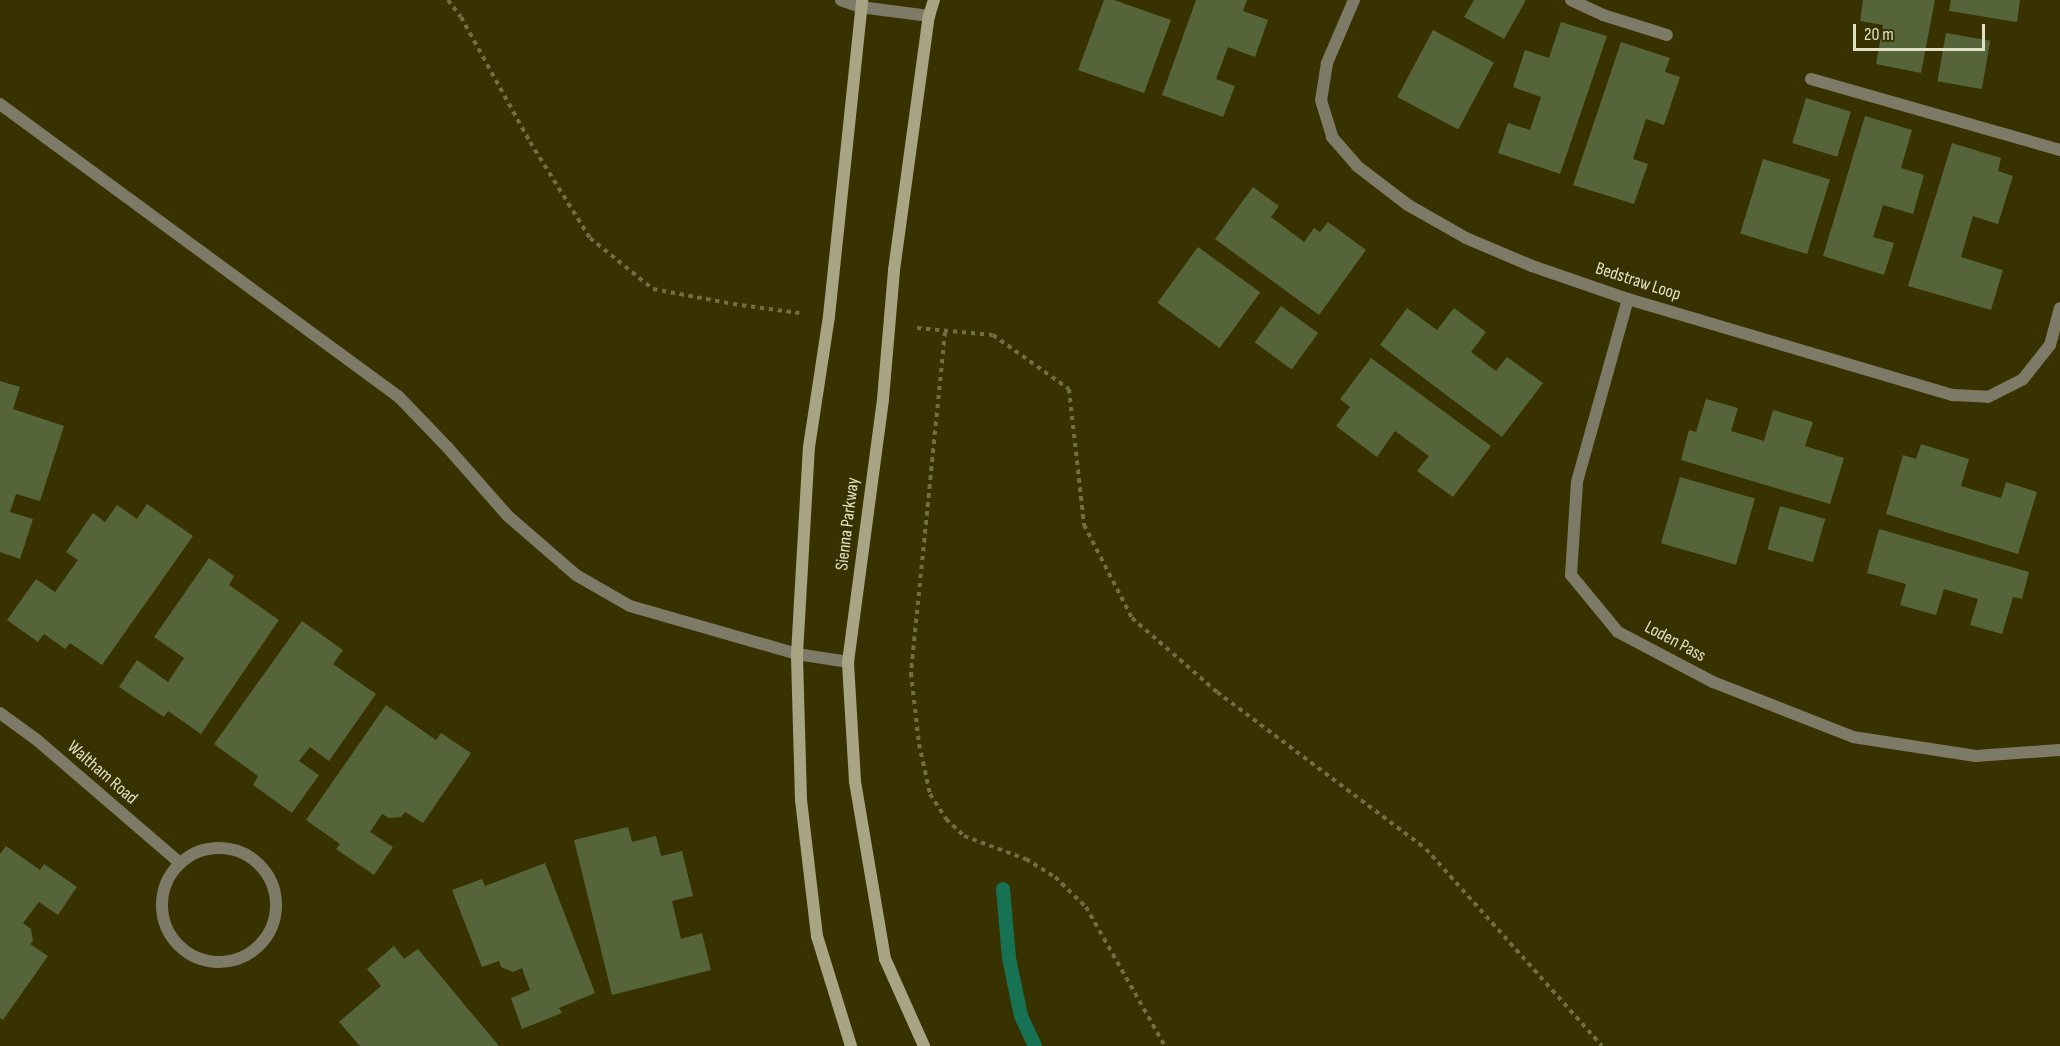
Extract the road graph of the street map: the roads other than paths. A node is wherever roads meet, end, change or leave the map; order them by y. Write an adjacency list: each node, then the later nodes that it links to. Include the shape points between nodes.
1 (841, 0): 5 (street)
2 (934, 0): 6 (main road, Sienna Parkway)
3 (1354, 0): 11 (street, Bedstraw Loop, via 1327,63 1321,100 1332,137 1357,166 1408,205 1466,238)
4 (1571, 0): 7 (street, via 1603,15)
5 (861, 3): 6 (street); 13 (main road, via 829,316 809,447)
6 (929, 16): 14 (main road, Sienna Parkway)
7 (1667, 35)
8 (1811, 79): 10 (street)
9 (0, 104): 13 (street, via 398,396 508,516 576,574 630,606)
10 (2060, 150)
11 (1628, 299): 12 (street, Bedstraw Loop, via 1953,395 1988,397 2023,379 2050,345); 16 (street, Loden Pass, via 1577,482 1571,575 1618,632 1713,682 1853,737 1976,756)
12 (2060, 308)
13 (797, 654): 14 (street); 18 (main road, via 801,800 817,936)
14 (848, 662): 19 (main road, Sienna Parkway, via 855,781 885,959)
15 (0, 712): 17 (street, Waltham Road)
16 (2060, 750)
17 (180, 863): 17 (street, via 167,881 161,903 165,925 177,944 195,957 217,962 239,958 258,947 271,928 276,907 273,885 261,866 243,853 221,847 199,851)
18 (852, 1046)
19 (924, 1046)

